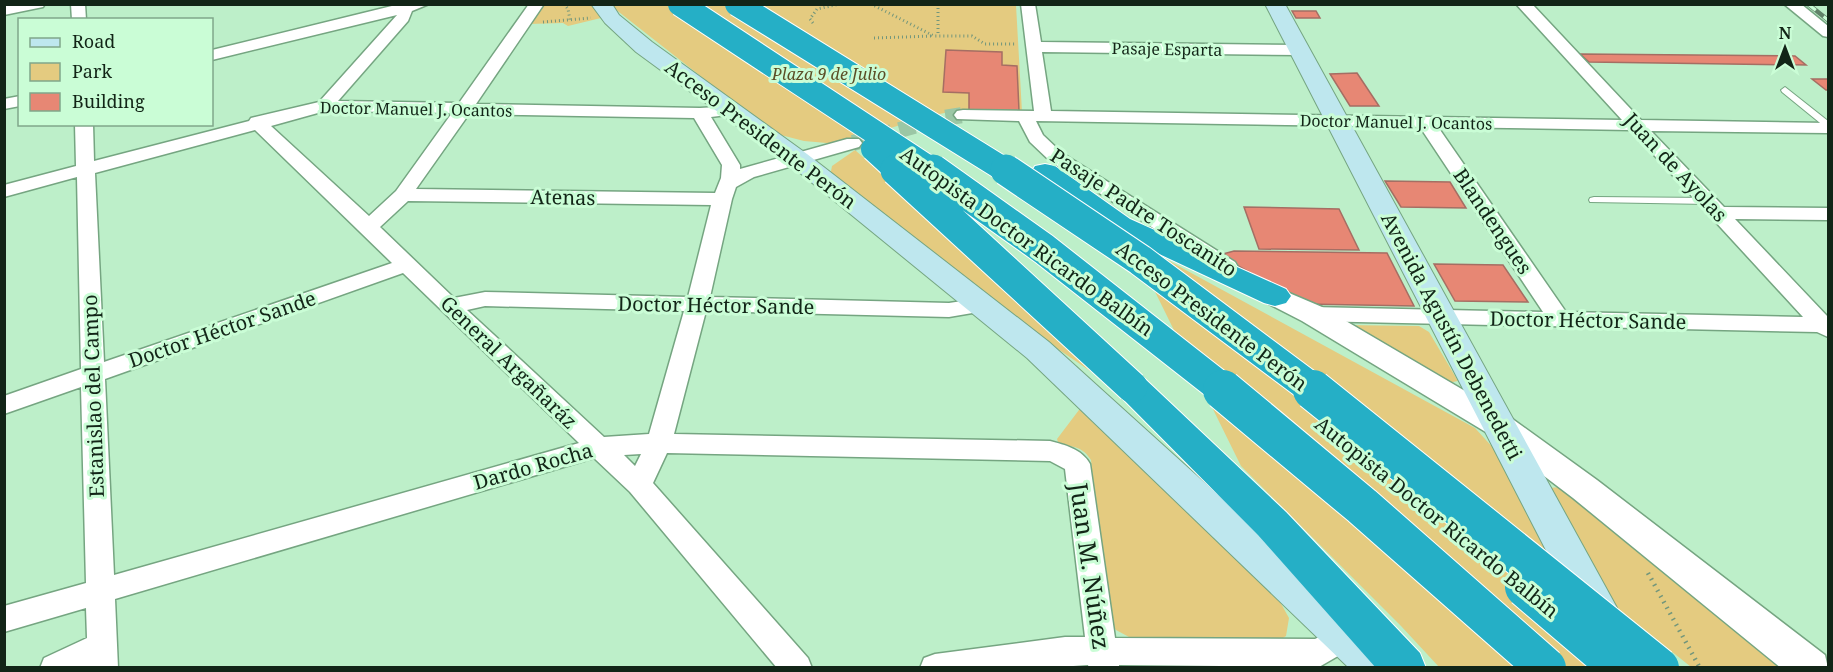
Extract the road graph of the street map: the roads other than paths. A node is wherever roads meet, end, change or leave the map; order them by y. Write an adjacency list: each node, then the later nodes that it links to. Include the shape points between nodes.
1 (38, 4): 12 (street)
2 (680, 4): 16 (highway, Autopista Doctor Ricardo Balbín, bridge)
3 (717, 4): 67 (highway, Autopista Doctor Ricardo Balbín, bridge, via 1042,211 1144,284 1364,455)
4 (1028, 4): 14 (street)
5 (1275, 4): 15 (main road, Avenida Agustín Debenedetti)
6 (1523, 4): 27 (street, Juan de Ayolas)
7 (1791, 4): 13 (street)
8 (412, 6): 17 (street); 19 (street)
9 (595, 8): 21 (main road, Acceso Presidente Perón)
10 (540, 9): 20 (street)
11 (746, 10): 41 (highway, bridge, via 973,127 1046,172 1120,225); 69 (highway, Acceso Presidente Perón, bridge, via 948,132 1130,254 1416,470)
12 (4, 11)
13 (1828, 33)
14 (1034, 45): 15 (street, Pasaje Esparta); 22 (street)
15 (1299, 50): 25 (main road, Avenida Agustín Debenedetti)
16 (750, 51): 65 (highway, bridge, via 881,155 1132,387 1349,605); 66 (highway, Autopista Doctor Ricardo Balbín, bridge, via 953,183 1110,299 1353,497)
17 (213, 55)
18 (1785, 90): 29 (lane)
19 (325, 106): 20 (street, Doctor Manuel J. Ocantos); 24 (street, Doctor Manuel J. Ocantos)
20 (465, 109): 21 (street, Doctor Manuel J. Ocantos); 35 (street)
21 (715, 111): 31 (main road, Acceso Presidente Perón); 34 (street, via 731,165)
22 (1035, 115): 23 (street, Doctor Manuel J. Ocantos); 25 (street, Doctor Manuel J. Ocantos); 41 (street, Pasaje Padre Toscanito, via 1027,122 1033,134 1056,157)
23 (963, 116)
24 (257, 122): 32 (street, Doctor Manuel J. Ocantos); 39 (street, General Argañaráz)
25 (1338, 122): 26 (street, Doctor Manuel J. Ocantos); 46 (main road, Avenida Agustín Debenedetti)
26 (1426, 123): 27 (street, Doctor Manuel J. Ocantos); 47 (street, Blandengues)
27 (1638, 125): 29 (street, Doctor Manuel J. Ocantos); 37 (street, Juan de Ayolas)
28 (84, 126): 32 (street, Estanislao del Campo)
29 (1828, 126)
30 (853, 143): 31 (street)
31 (798, 159): 34 (street, Atenas, via 747,173); 43 (main road, Acceso Presidente Perón)
32 (85, 169): 33 (street, Doctor Manuel J. Ocantos); 49 (street, Estanislao del Campo)
33 (4, 191)
34 (726, 191): 35 (street, Atenas); 42 (street)
35 (403, 195): 39 (street)
36 (1594, 200): 37 (lane)
37 (1714, 207): 38 (street); 48 (street, Juan de Ayolas)
38 (1828, 214)
39 (369, 227): 40 (street, General Argañaráz)
40 (406, 265): 44 (street, General Argañaráz); 49 (street, Doctor Héctor Sande)
41 (1275, 296): 45 (street)
42 (697, 305): 43 (street, Doctor Héctor Sande, via 949,310); 44 (street, Doctor Héctor Sande, via 485,299); 52 (street)
43 (982, 305): 58 (main road, Acceso Presidente Perón, via 1082,390)
44 (450, 306): 53 (street, General Argañaráz)
45 (1312, 314): 46 (street, Doctor Héctor Sande); 51 (street)
46 (1443, 316): 47 (street, Doctor Héctor Sande); 51 (main road, Avenida Agustín Debenedetti)
47 (1559, 320): 48 (street, Doctor Héctor Sande)
48 (1827, 326)
49 (92, 375): 50 (street, Doctor Héctor Sande); 56 (street, Estanislao del Campo)
50 (4, 405)
51 (1500, 426): 68 (main road, Avenida Agustín Debenedetti); 70 (street)
52 (659, 443): 53 (street, Dardo Rocha); 54 (street, Dardo Rocha, via 1050,451); 55 (street)
53 (598, 447): 55 (street, General Argañaráz); 56 (street, Dardo Rocha)
54 (1077, 464): 60 (street, Juan M. Núñez)
55 (639, 485): 62 (street, General Argañaráz)
56 (100, 591): 57 (street, Dardo Rocha); 59 (street, Estanislao del Campo)
57 (4, 619)
58 (1347, 636): 60 (street, via 1319,653); 64 (main road, Acceso Presidente Perón)
59 (103, 656): 61 (street)
60 (1103, 659): 63 (street, via 1033,654)
61 (55, 668)
62 (797, 668)
63 (935, 668)
64 (1379, 668)
65 (1404, 668)
66 (1546, 668)
67 (1620, 668)
68 (1628, 668)
69 (1659, 668)
70 (1812, 668)

